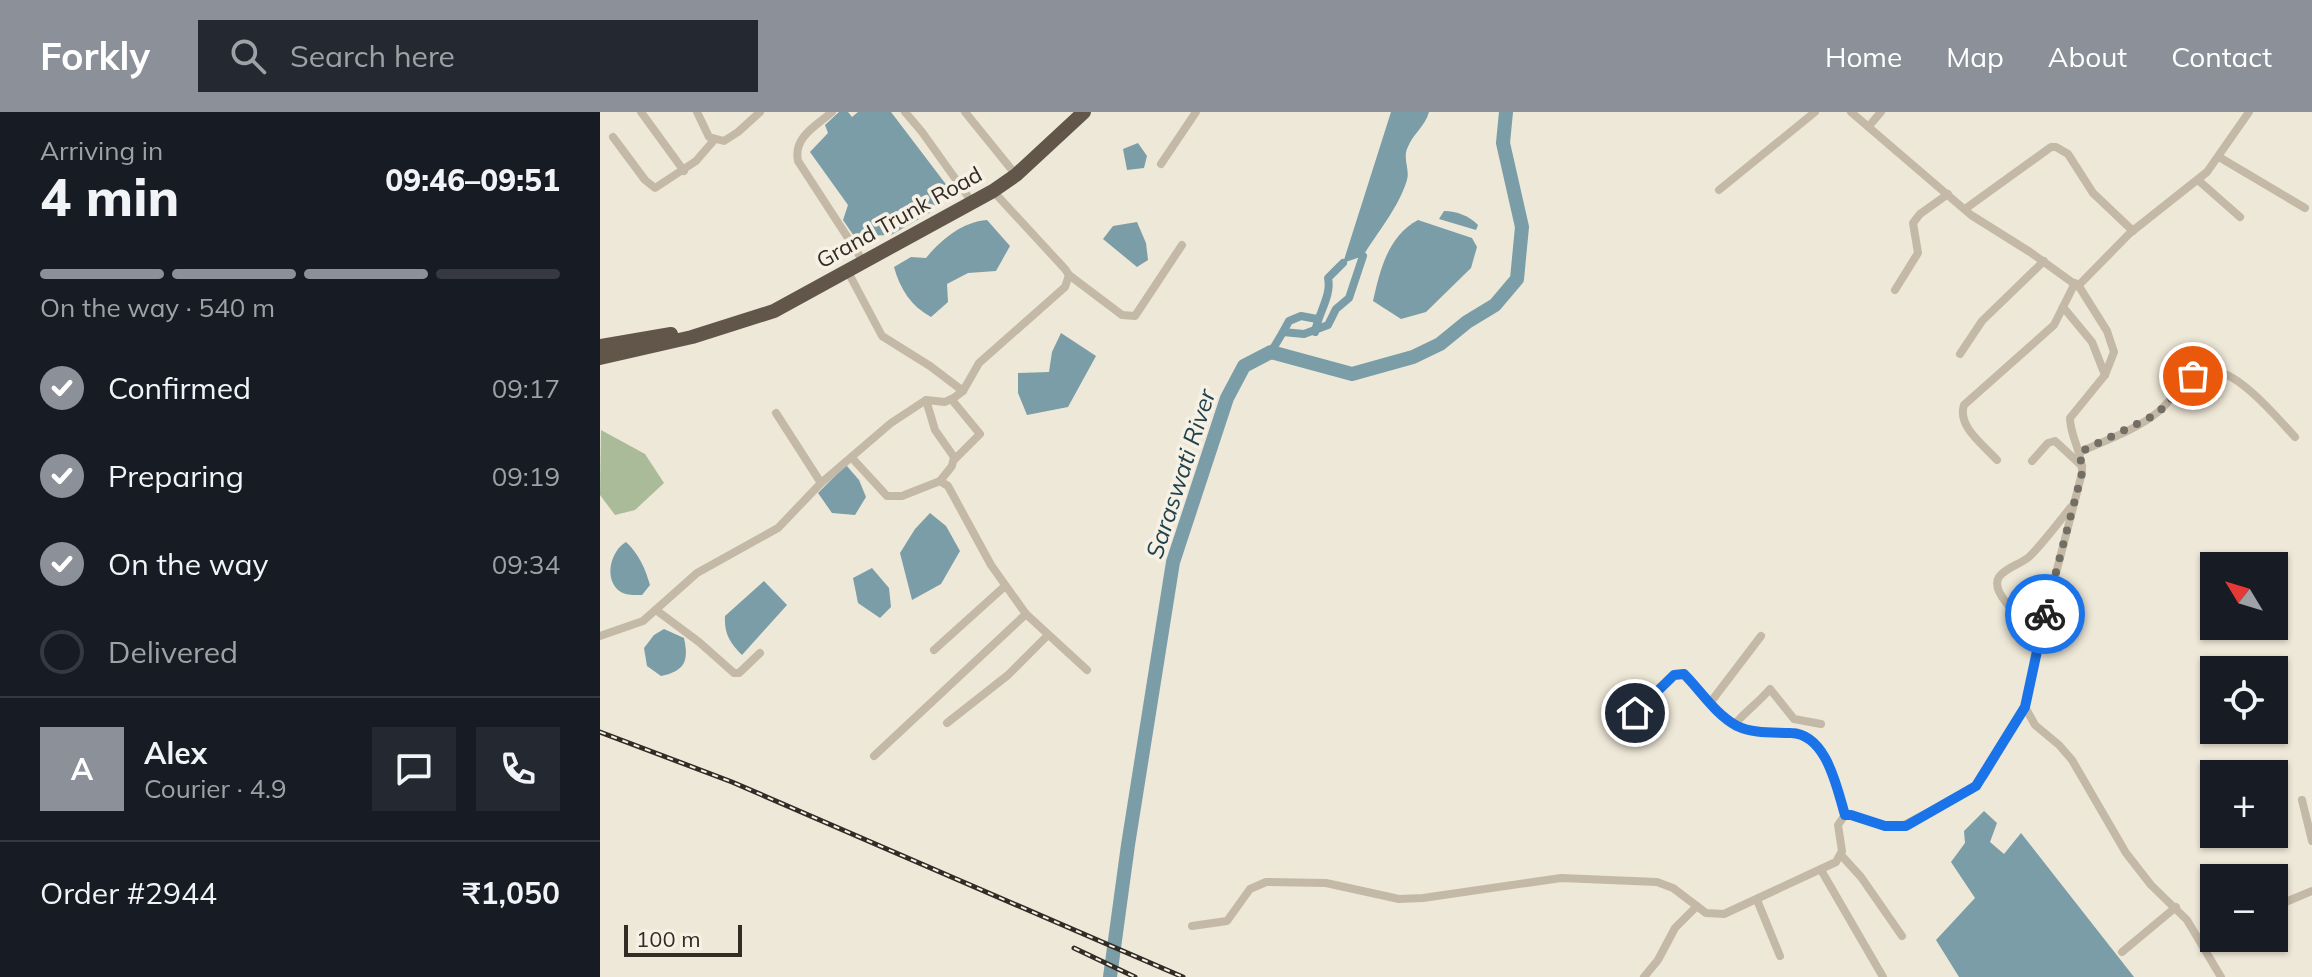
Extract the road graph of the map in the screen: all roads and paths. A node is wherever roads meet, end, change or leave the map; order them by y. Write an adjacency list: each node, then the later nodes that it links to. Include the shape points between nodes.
1 (641, 112): 18 (street)
2 (697, 112): 15 (street)
3 (760, 112): 15 (street, via 724,141)
4 (832, 112): 30 (street, via 795,150)
5 (905, 112): 24 (street)
6 (965, 112): 19 (street)
7 (1084, 112): 19 (highway, Grand Trunk Road)
8 (1196, 112): 17 (street)
9 (1815, 112): 21 (street)
10 (1851, 112): 13 (street)
11 (1881, 112): 13 (street)
12 (2249, 112): 16 (street)
13 (1869, 126): 23 (street)
14 (613, 137): 18 (street, via 650,186 660,187)
15 (715, 139): 18 (street)
16 (2219, 157): 20 (street); 25 (street)
17 (1161, 164)
18 (684, 171)
19 (1016, 175): 22 (highway, Grand Trunk Road)
20 (2198, 180): 27 (street); 28 (street)
21 (1719, 190)
22 (993, 191): 24 (highway, Grand Trunk Road); 33 (street)
23 (1948, 194): 26 (street); 35 (street, via 1913,223 1918,253)
24 (972, 202): 30 (highway, Grand Trunk Road)
25 (2305, 208)
26 (1965, 209): 28 (street, via 2056,147 2068,154 2093,193); 31 (street)
27 (2240, 217)
28 (2133, 231): 34 (street)
29 (1182, 245): 33 (street, via 1131,318)
30 (863, 261): 32 (highway, Grand Trunk Road)
31 (2044, 261): 34 (street); 40 (street, via 1982,321)
32 (847, 270): 37 (highway, Grand Trunk Road); 44 (street, via 882,336)
33 (1069, 275): 44 (street, via 1047,305 979,363)
34 (2077, 284): 36 (street); 43 (street, via 2112,343 2113,359)
35 (1895, 290)
36 (2063, 307): 43 (street, via 2092,342); 52 (street, via 2050,330 1964,405 1963,420)
37 (774, 311): 38 (highway, Grand Trunk Road); 42 (highway, via 726,331)
38 (716, 329): 39 (highway); 41 (highway)
39 (600, 346)
40 (1960, 354)
41 (600, 358)
42 (600, 367)
43 (2105, 375): 49 (street, via 2070,418)
44 (963, 391): 46 (street)
45 (926, 400): 46 (street); 50 (street); 51 (street, via 935,430)
46 (952, 400): 51 (street, via 980,432)
47 (776, 413): 56 (street)
48 (2295, 437): 49 (street, via 2259,399 2228,374 2211,369 2193,376 2157,414)
49 (2080, 452): 54 (street)
50 (852, 458): 55 (street, via 887,496 902,496); 56 (street)
51 (954, 460): 55 (street)
52 (1997, 460)
53 (2032, 461): 54 (street, via 2055,441)
54 (2082, 467): 57 (street)
55 (940, 481): 58 (street, via 952,490)
56 (821, 483): 59 (street, via 778,528 697,573)
57 (2074, 503): 62 (street); 62 (street, via 2030,556 1997,581 2008,605)
58 (1005, 586): 60 (street); 65 (street)
59 (656, 610): 63 (street, via 643,621); 66 (street, via 734,673)
60 (1026, 614): 61 (street); 74 (street)
61 (1048, 635): 67 (street); 71 (street)
62 (2040, 635): 69 (street)
63 (600, 636)
64 (1761, 636): 68 (street)
65 (934, 650)
66 (760, 653)
67 (1087, 670)
68 (1710, 703): 70 (street, via 1677,673); 72 (street)
69 (2025, 707): 76 (street, via 1971,790 1900,827); 84 (street, via 2035,725 2072,760 2137,868)
70 (1635, 713)
71 (947, 723)
72 (1735, 724): 73 (street, via 1770,689 1794,719); 76 (street, via 1807,738 1827,760)
73 (1821, 724)
74 (874, 756)
75 (2302, 800): 77 (street)
76 (1845, 815): 78 (street, via 1838,825)
77 (2312, 841)
78 (1841, 855): 79 (street); 86 (street)
79 (1821, 870): 81 (street); 91 (street)
80 (2312, 891): 82 (street)
81 (1757, 900): 83 (street, via 1717,915); 89 (street)
82 (2288, 901)
83 (1697, 906): 85 (street, via 1673,888 1646,881 1561,878 1399,899 1326,883 1266,882 1250,889 1227,921); 90 (street, via 1675,928)
84 (2176, 907): 87 (street); 88 (street)
85 (1192, 926)
86 (1902, 936)
87 (2199, 938): 92 (street)
88 (2122, 952)
89 (1780, 956)
90 (1644, 977)
91 (1883, 977)
92 (2221, 977)

